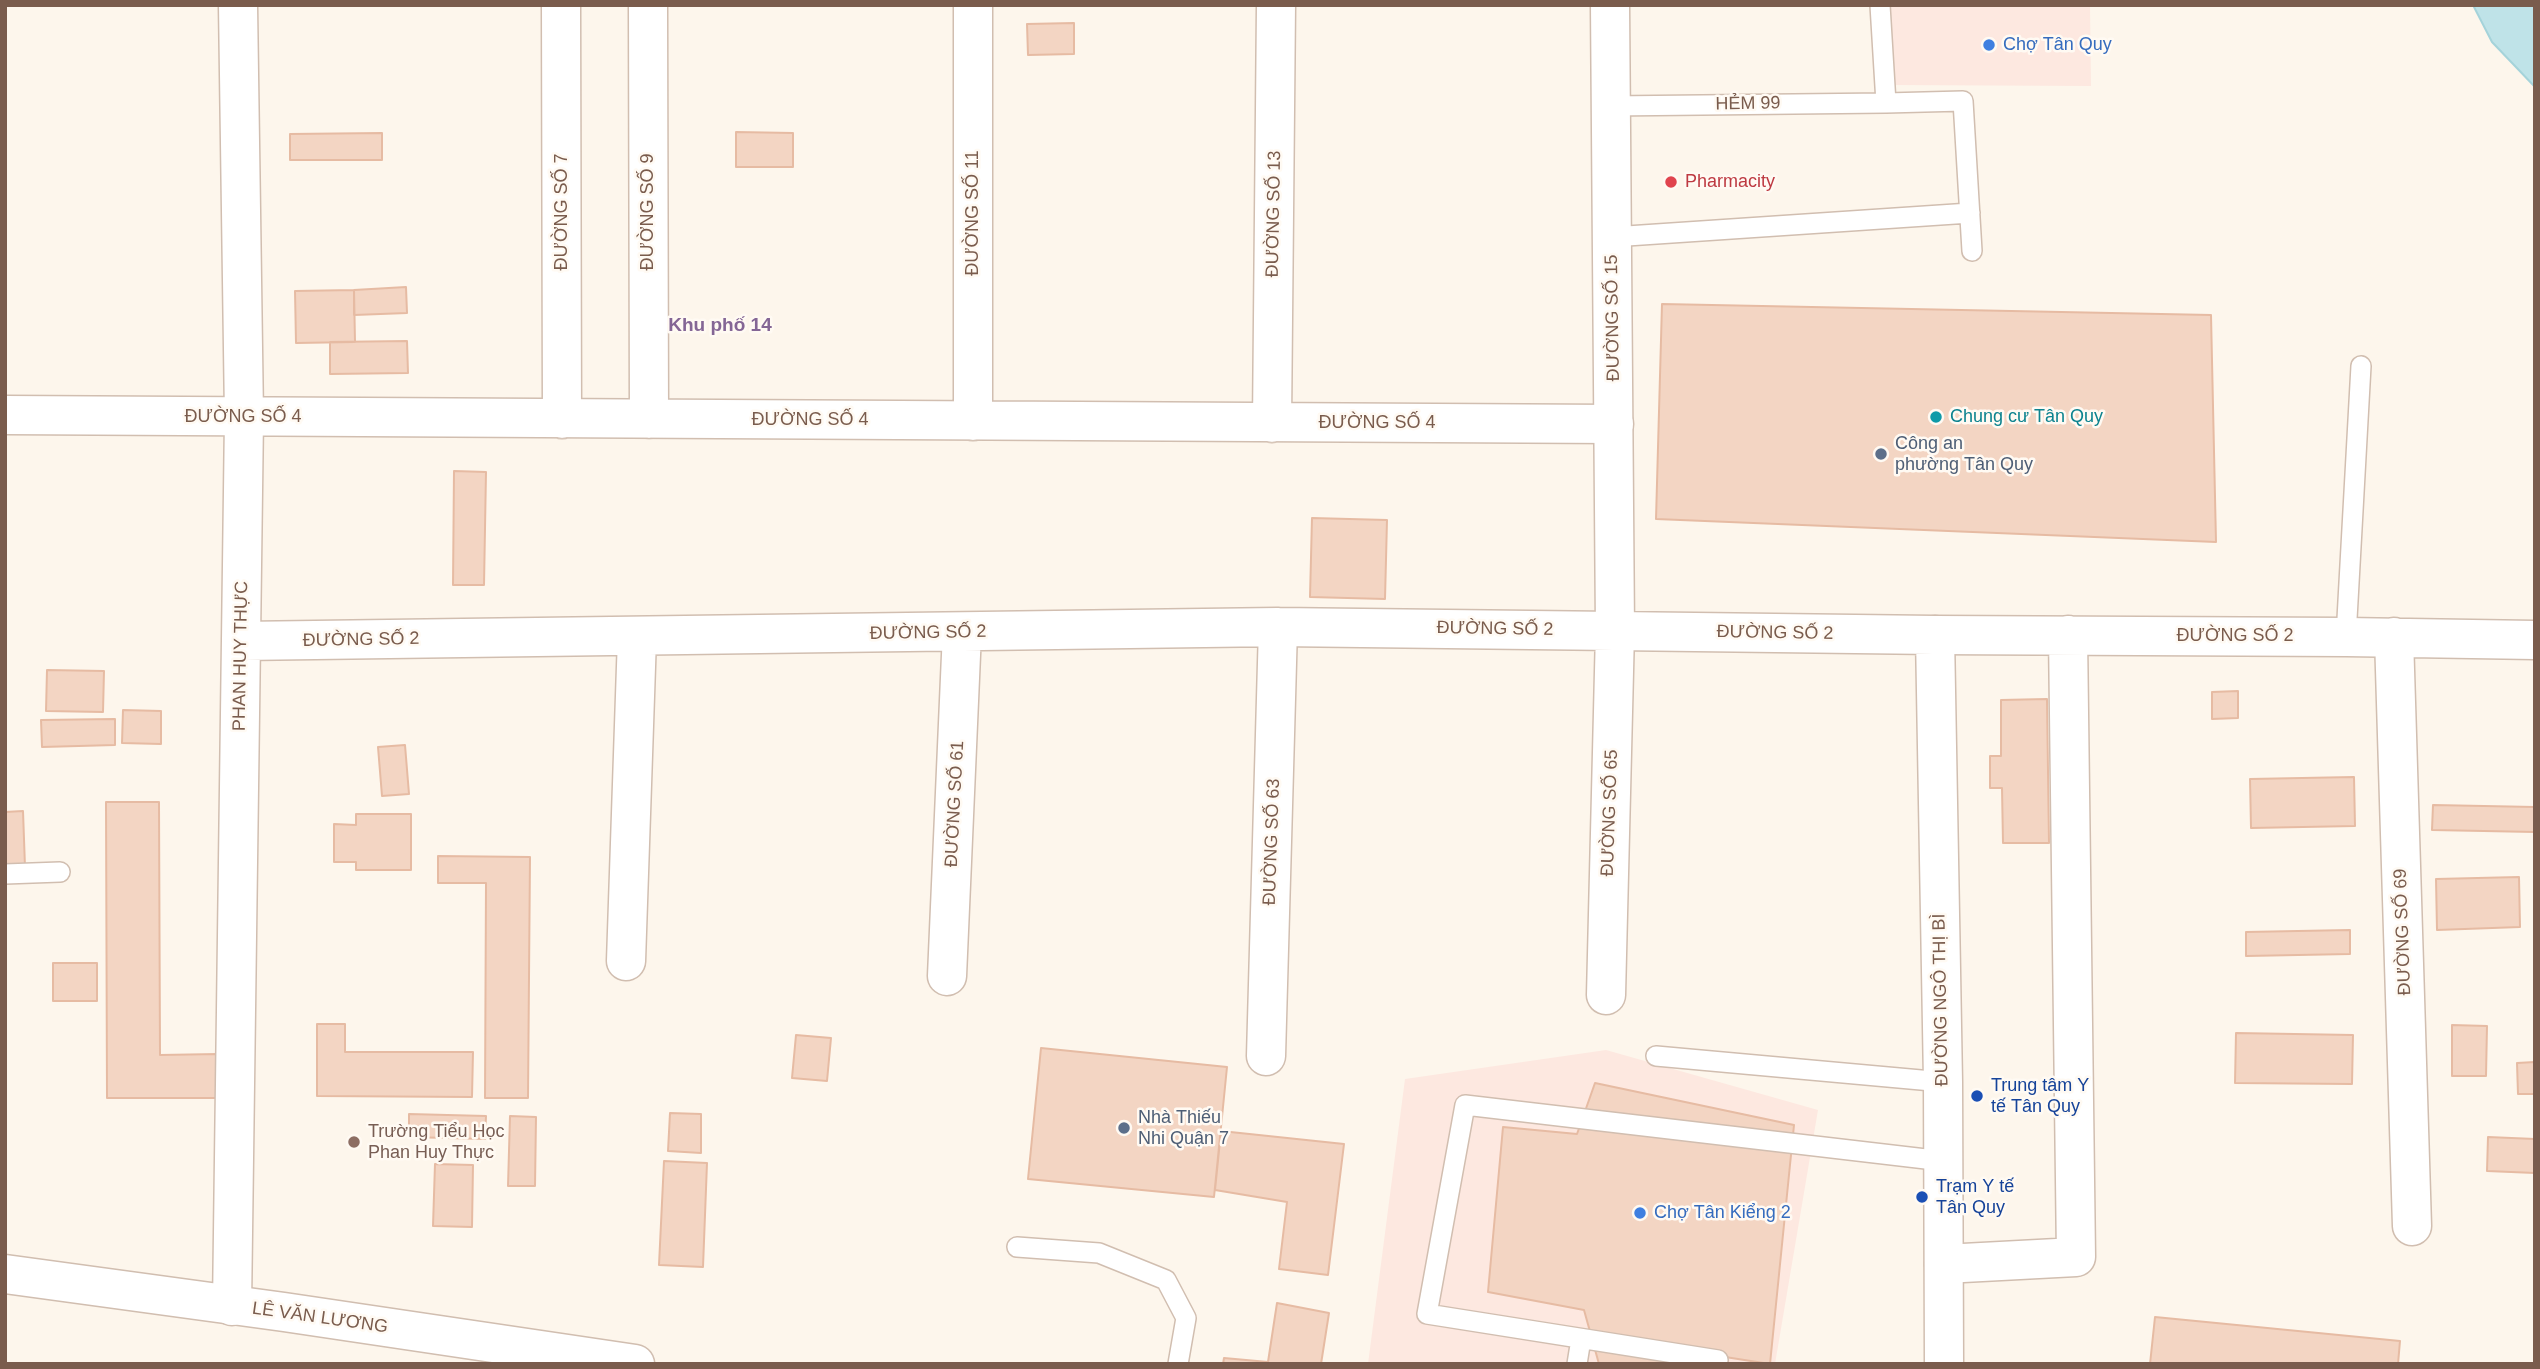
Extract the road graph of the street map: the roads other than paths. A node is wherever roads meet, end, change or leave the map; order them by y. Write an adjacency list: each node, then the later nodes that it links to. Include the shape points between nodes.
1 (238, 5): 16 (street, PHAN HUY THỰC)
2 (562, 5): 17 (street, ĐƯỜNG SỐ 7)
3 (648, 5): 18 (street, ĐƯỜNG SỐ 9)
4 (974, 5): 19 (street, ĐƯỜNG SỐ 11)
5 (1276, 5): 20 (street, ĐƯỜNG SỐ 13)
6 (1610, 5): 7 (lane); 10 (street, ĐƯỜNG SỐ 15)
7 (1621, 5)
8 (1880, 5): 9 (lane)
9 (1886, 103): 10 (lane, HẺM 99); 11 (lane, HẺM 99, via 1963,101)
10 (1610, 106): 12 (street, ĐƯỜNG SỐ 15)
11 (1970, 213): 12 (lane); 13 (lane)
12 (1612, 236): 21 (street, ĐƯỜNG SỐ 15)
13 (1972, 251)
14 (2361, 366): 28 (lane)
15 (5, 415): 16 (street, ĐƯỜNG SỐ 4)
16 (244, 416): 17 (street, ĐƯỜNG SỐ 4); 31 (street, PHAN HUY THỰC)
17 (562, 419): 18 (street, ĐƯỜNG SỐ 4)
18 (649, 419): 19 (street, ĐƯỜNG SỐ 4)
19 (973, 421): 20 (street, ĐƯỜNG SỐ 4)
20 (1272, 423): 21 (street, ĐƯỜNG SỐ 4)
21 (1614, 424): 23 (street, ĐƯỜNG SỐ 15)
22 (1279, 627): 23 (street, ĐƯỜNG SỐ 2); 24 (street, ĐƯỜNG SỐ 2); 37 (street, ĐƯỜNG SỐ 63)
23 (1615, 631): 25 (street, ĐƯỜNG SỐ 2); 36 (street, ĐƯỜNG SỐ 65)
24 (962, 632): 27 (street, ĐƯỜNG SỐ 2); 35 (street, ĐƯỜNG SỐ 61)
25 (1935, 635): 26 (street, ĐƯỜNG SỐ 2); 39 (street, ĐƯỜNG NGÔ THỊ BÌ)
26 (2068, 635): 28 (street, ĐƯỜNG SỐ 2); 43 (street, via 2076,1257)
27 (638, 637): 31 (street, ĐƯỜNG SỐ 2); 34 (street)
28 (2346, 637): 29 (street, ĐƯỜNG SỐ 2)
29 (2394, 637): 30 (street, ĐƯỜNG SỐ 2); 41 (street, ĐƯỜNG SỐ 69)
30 (2535, 640)
31 (241, 641): 45 (street, PHAN HUY THỰC)
32 (60, 872): 33 (lane)
33 (5, 873)
34 (626, 961)
35 (947, 976)
36 (1606, 995)
37 (1266, 1056)
38 (1656, 1056): 39 (lane)
39 (1943, 1082): 40 (street, ĐƯỜNG NGÔ THỊ BÌ)
40 (1943, 1161): 43 (street, ĐƯỜNG NGÔ THỊ BÌ); 46 (lane, via 1465,1105 1427,1314)
41 (2412, 1226)
42 (1017, 1248): 50 (lane, via 1099,1253 1166,1280 1186,1318)
43 (1944, 1265): 52 (street, ĐƯỜNG NGÔ THỊ BÌ)
44 (5, 1274): 45 (street, LÊ VĂN LƯƠNG)
45 (232, 1306): 47 (street, LÊ VĂN LƯƠNG)
46 (1581, 1339): 48 (lane); 51 (lane)
47 (479, 1353): 49 (street, LÊ VĂN LƯƠNG)
48 (1718, 1360)
49 (635, 1364)
50 (1178, 1364)
51 (1577, 1364)
52 (1944, 1364)

